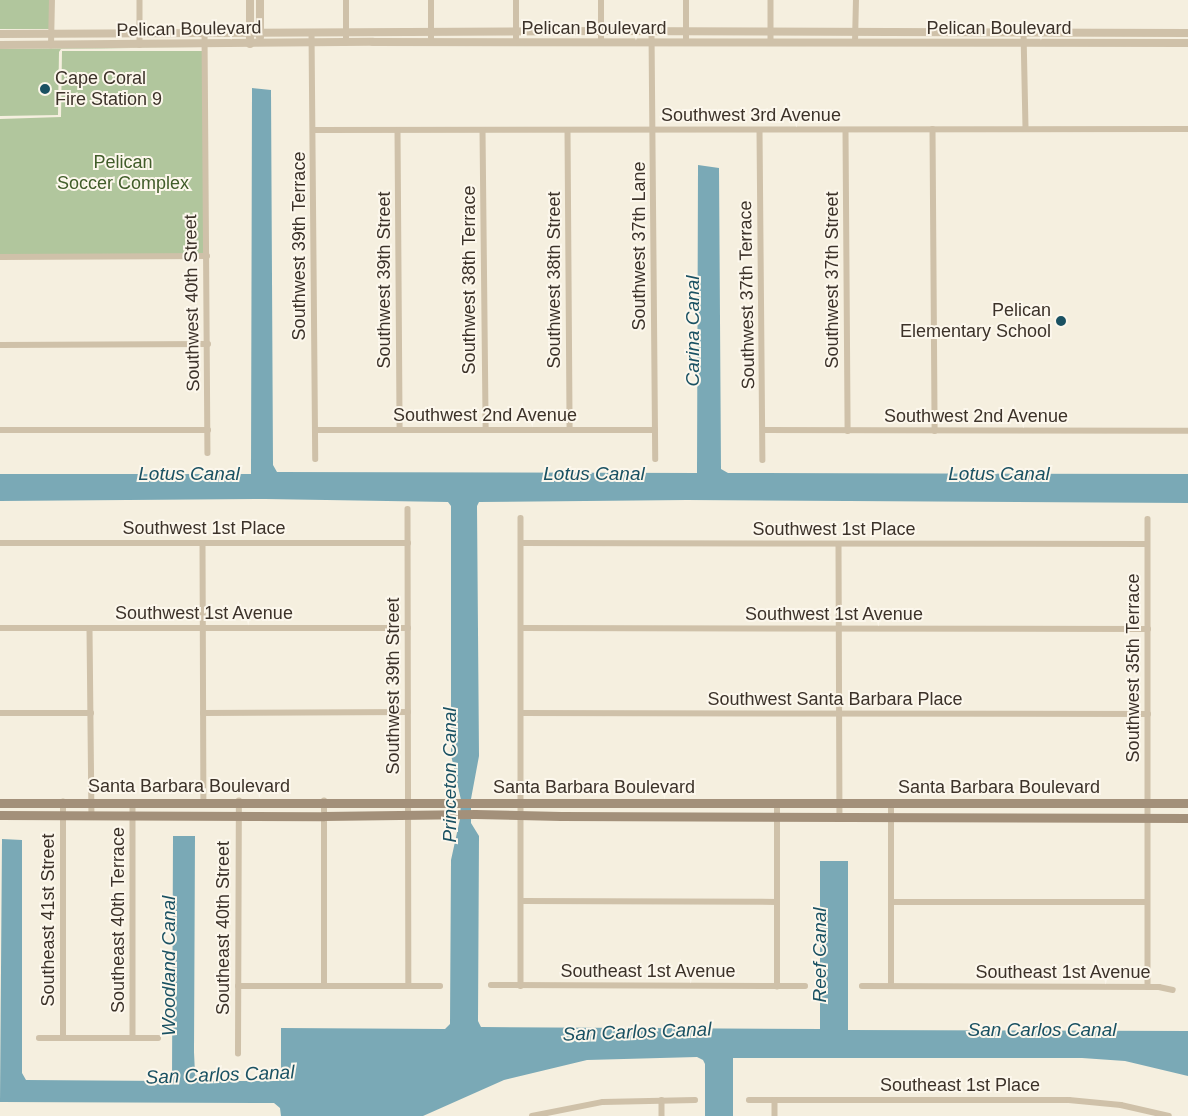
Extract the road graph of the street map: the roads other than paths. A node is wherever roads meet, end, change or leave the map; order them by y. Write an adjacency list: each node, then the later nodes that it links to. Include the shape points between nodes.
1 (52, 0): 28 (street)
2 (140, 0): 24 (street)
3 (250, 0): 14 (street)
4 (260, 0): 15 (street)
5 (346, 0): 17 (street)
6 (431, 0): 18 (street)
7 (516, 0): 19 (street)
8 (601, 0): 12 (street)
9 (686, 0): 21 (street)
10 (771, 0): 13 (street)
11 (856, 0): 22 (street)
12 (601, 31): 19 (street, Pelican Boulevard); 20 (street, Pelican Boulevard); 33 (street)
13 (771, 31): 21 (street, Pelican Boulevard); 22 (street, Pelican Boulevard); 35 (street)
14 (250, 32): 15 (street, Pelican Boulevard); 25 (street, Pelican Boulevard); 40 (street)
15 (260, 32): 16 (street, Pelican Boulevard); 41 (street)
16 (312, 32): 17 (street, Pelican Boulevard); 29 (street, Southwest 39th Terrace)
17 (346, 32): 18 (street, Pelican Boulevard); 30 (street)
18 (431, 32): 19 (street, Pelican Boulevard); 31 (street)
19 (516, 32): 32 (street)
20 (652, 32): 21 (street, Pelican Boulevard); 42 (street, Southwest 37th Lane)
21 (686, 32): 34 (street)
22 (855, 32): 23 (street, Pelican Boulevard); 36 (street)
23 (1024, 32): 26 (street, Pelican Boulevard); 37 (street)
24 (140, 33): 25 (street, Pelican Boulevard); 28 (street, Pelican Boulevard); 44 (street)
25 (205, 33): 39 (street, Southwest 40th Street)
26 (1188, 33)
27 (0, 34): 28 (street, Pelican Boulevard)
28 (51, 34): 45 (street)
29 (312, 43): 30 (street, Pelican Boulevard); 41 (street, Pelican Boulevard); 50 (street, Southwest 39th Terrace)
30 (346, 43): 31 (street, Pelican Boulevard)
31 (431, 43): 32 (street, Pelican Boulevard)
32 (516, 43): 33 (street, Pelican Boulevard)
33 (601, 43): 42 (street, Pelican Boulevard)
34 (686, 43): 35 (street, Pelican Boulevard); 42 (street, Pelican Boulevard)
35 (771, 43): 36 (street, Pelican Boulevard)
36 (855, 43): 37 (street, Pelican Boulevard)
37 (1024, 43): 38 (street, Pelican Boulevard); 48 (street)
38 (1188, 43)
39 (205, 44): 40 (street, Pelican Boulevard); 44 (street, Pelican Boulevard); 56 (street, Southwest 40th Street)
40 (250, 44): 41 (street, Pelican Boulevard)
41 (260, 44)
42 (652, 44): 46 (street, Southwest 37th Lane)
43 (0, 45): 45 (street, Pelican Boulevard)
44 (140, 45): 45 (street, Pelican Boulevard)
45 (51, 46)
46 (653, 129): 53 (street, Southwest 3rd Avenue); 54 (street, Southwest 3rd Avenue); 66 (street, Southwest 37th Lane)
47 (933, 129): 48 (street, Southwest 3rd Avenue); 55 (street, Southwest 3rd Avenue); 69 (street)
48 (1026, 129): 49 (street, Southwest 3rd Avenue)
49 (1188, 129)
50 (314, 130): 51 (street, Southwest 3rd Avenue); 62 (street, Southwest 39th Terrace)
51 (398, 130): 52 (street, Southwest 3rd Avenue); 63 (street, Southwest 39th Street)
52 (483, 130): 53 (street, Southwest 3rd Avenue); 64 (street, Southwest 38th Terrace)
53 (568, 130): 65 (street, Southwest 38th Street)
54 (760, 130): 55 (street, Southwest 3rd Avenue); 67 (street, Southwest 37th Terrace)
55 (846, 130): 68 (street, Southwest 37th Street)
56 (207, 256): 57 (street); 58 (street, Southwest 40th Street)
57 (0, 257)
58 (208, 344): 59 (street); 61 (street, Southwest 40th Street)
59 (0, 345)
60 (0, 430): 61 (street)
61 (208, 430): 71 (street, Southwest 40th Street)
62 (316, 430): 63 (street, Southwest 2nd Avenue); 72 (street, Southwest 39th Terrace)
63 (400, 430): 64 (street, Southwest 2nd Avenue)
64 (486, 430): 65 (street, Southwest 2nd Avenue)
65 (570, 430): 66 (street, Southwest 2nd Avenue)
66 (655, 430): 73 (street, Southwest 37th Lane)
67 (763, 430): 68 (street, Southwest 2nd Avenue); 74 (street, Southwest 37th Terrace)
68 (848, 430): 69 (street, Southwest 2nd Avenue)
69 (935, 431): 70 (street, Southwest 2nd Avenue)
70 (1188, 431)
71 (208, 453)
72 (316, 459)
73 (656, 459)
74 (763, 460)
75 (408, 509): 80 (street, Southwest 39th Street)
76 (521, 518): 81 (street)
77 (1148, 519): 83 (street, Southwest 35th Terrace)
78 (0, 543): 79 (street, Southwest 1st Place)
79 (202, 543): 80 (street, Southwest 1st Place); 86 (street)
80 (408, 543): 87 (street, Southwest 39th Street)
81 (521, 543): 82 (street, Southwest 1st Place); 88 (street)
82 (839, 544): 83 (street, Southwest 1st Place); 89 (street)
83 (1148, 544): 90 (street, Southwest 35th Terrace)
84 (0, 628): 85 (street, Southwest 1st Avenue)
85 (90, 628): 86 (street, Southwest 1st Avenue); 94 (street)
86 (203, 628): 87 (street, Southwest 1st Avenue); 91 (street)
87 (408, 628): 92 (street, Southwest 39th Street)
88 (521, 628): 89 (street, Southwest 1st Avenue); 95 (street)
89 (840, 629): 90 (street, Southwest 1st Avenue); 96 (street)
90 (1148, 629): 97 (street, Southwest 35th Terrace)
91 (204, 712): 92 (street); 98 (street)
92 (408, 712): 106 (street, Southwest 39th Street)
93 (0, 713): 94 (street)
94 (91, 713): 101 (street)
95 (521, 713): 96 (street, Southwest Santa Barbara Place); 107 (street)
96 (840, 714): 97 (street, Southwest Santa Barbara Place); 109 (street)
97 (1148, 714): 112 (street, Southwest 35th Terrace)
98 (204, 801): 99 (main road, Santa Barbara Boulevard); 102 (main road, Santa Barbara Boulevard)
99 (239, 801): 103 (main road, Santa Barbara Boulevard); 120 (street, Southeast 40th Street)
100 (63, 802): 101 (main road, Santa Barbara Boulevard); 105 (main road, Santa Barbara Boulevard); 117 (street, Southeast 41st Street)
101 (91, 802): 102 (main road, Santa Barbara Boulevard); 118 (street)
102 (133, 802): 119 (street, Southeast 40th Terrace)
103 (324, 802): 106 (main road, Santa Barbara Boulevard); 121 (street)
104 (658, 802): 107 (main road, Santa Barbara Boulevard); 108 (main road, Santa Barbara Boulevard); 124 (main road)
105 (0, 803)
106 (408, 803): 114 (main road, Santa Barbara Boulevard); 122 (street, Southwest 39th Street)
107 (521, 803): 115 (main road, Santa Barbara Boulevard); 123 (street)
108 (777, 803): 109 (main road, Santa Barbara Boulevard); 125 (street)
109 (840, 803): 110 (main road, Santa Barbara Boulevard); 126 (street)
110 (891, 803): 111 (main road, Santa Barbara Boulevard); 127 (street)
111 (1021, 803): 112 (main road, Santa Barbara Boulevard); 128 (main road)
112 (1148, 803): 113 (main road, Santa Barbara Boulevard); 129 (street, Southwest 35th Terrace)
113 (1188, 803)
114 (455, 809): 115 (main road, Santa Barbara Boulevard); 122 (main road, Santa Barbara Boulevard)
115 (475, 809): 123 (main road, Santa Barbara Boulevard)
116 (0, 815): 117 (main road, Santa Barbara Boulevard)
117 (63, 815): 118 (main road, Santa Barbara Boulevard); 148 (street, Southeast 41st Street)
118 (92, 816): 119 (main road, Santa Barbara Boulevard)
119 (133, 816): 120 (main road, Santa Barbara Boulevard); 149 (street, Southeast 40th Terrace)
120 (238, 816): 121 (main road, Santa Barbara Boulevard); 135 (street, Southeast 40th Street)
121 (324, 816): 122 (main road, Santa Barbara Boulevard); 136 (street)
122 (408, 816): 137 (street, Southwest 39th Street)
123 (521, 816): 124 (main road, Santa Barbara Boulevard); 131 (street)
124 (658, 816): 125 (main road, Santa Barbara Boulevard)
125 (777, 817): 126 (main road, Santa Barbara Boulevard); 132 (street)
126 (840, 817): 127 (main road, Santa Barbara Boulevard)
127 (891, 817): 128 (main road, Santa Barbara Boulevard); 133 (street)
128 (1021, 817): 129 (main road, Santa Barbara Boulevard)
129 (1148, 818): 130 (main road, Santa Barbara Boulevard); 134 (street, Southwest 35th Terrace)
130 (1188, 818)
131 (522, 901): 132 (street); 140 (street)
132 (777, 902): 141 (street)
133 (891, 902): 134 (street); 144 (street)
134 (1147, 902): 145 (street, Southwest 35th Terrace)
135 (238, 986): 136 (street); 151 (street, Southeast 40th Street)
136 (324, 986): 137 (street)
137 (409, 986): 138 (street)
138 (440, 986)
139 (491, 986): 140 (street, Southeast 1st Avenue)
140 (521, 986): 141 (street, Southeast 1st Avenue)
141 (777, 986): 142 (street, Southeast 1st Avenue)
142 (804, 986)
143 (862, 986): 144 (street, Southeast 1st Avenue)
144 (890, 986): 145 (street, Southeast 1st Avenue)
145 (1148, 987): 146 (street, Southeast 1st Avenue)
146 (1173, 990)
147 (39, 1038): 148 (street)
148 (62, 1038): 149 (street)
149 (133, 1038): 150 (street)
150 (158, 1038)
151 (238, 1054)
152 (662, 1100): 153 (street); 156 (street, via 603,1102); 157 (street)
153 (695, 1100)
154 (749, 1100): 155 (street, Southeast 1st Place)
155 (775, 1100): 158 (street); 159 (street, Southeast 1st Place, via 1069,1100 1121,1105)
156 (532, 1116)
157 (662, 1116)
158 (775, 1116)
159 (1169, 1116)

